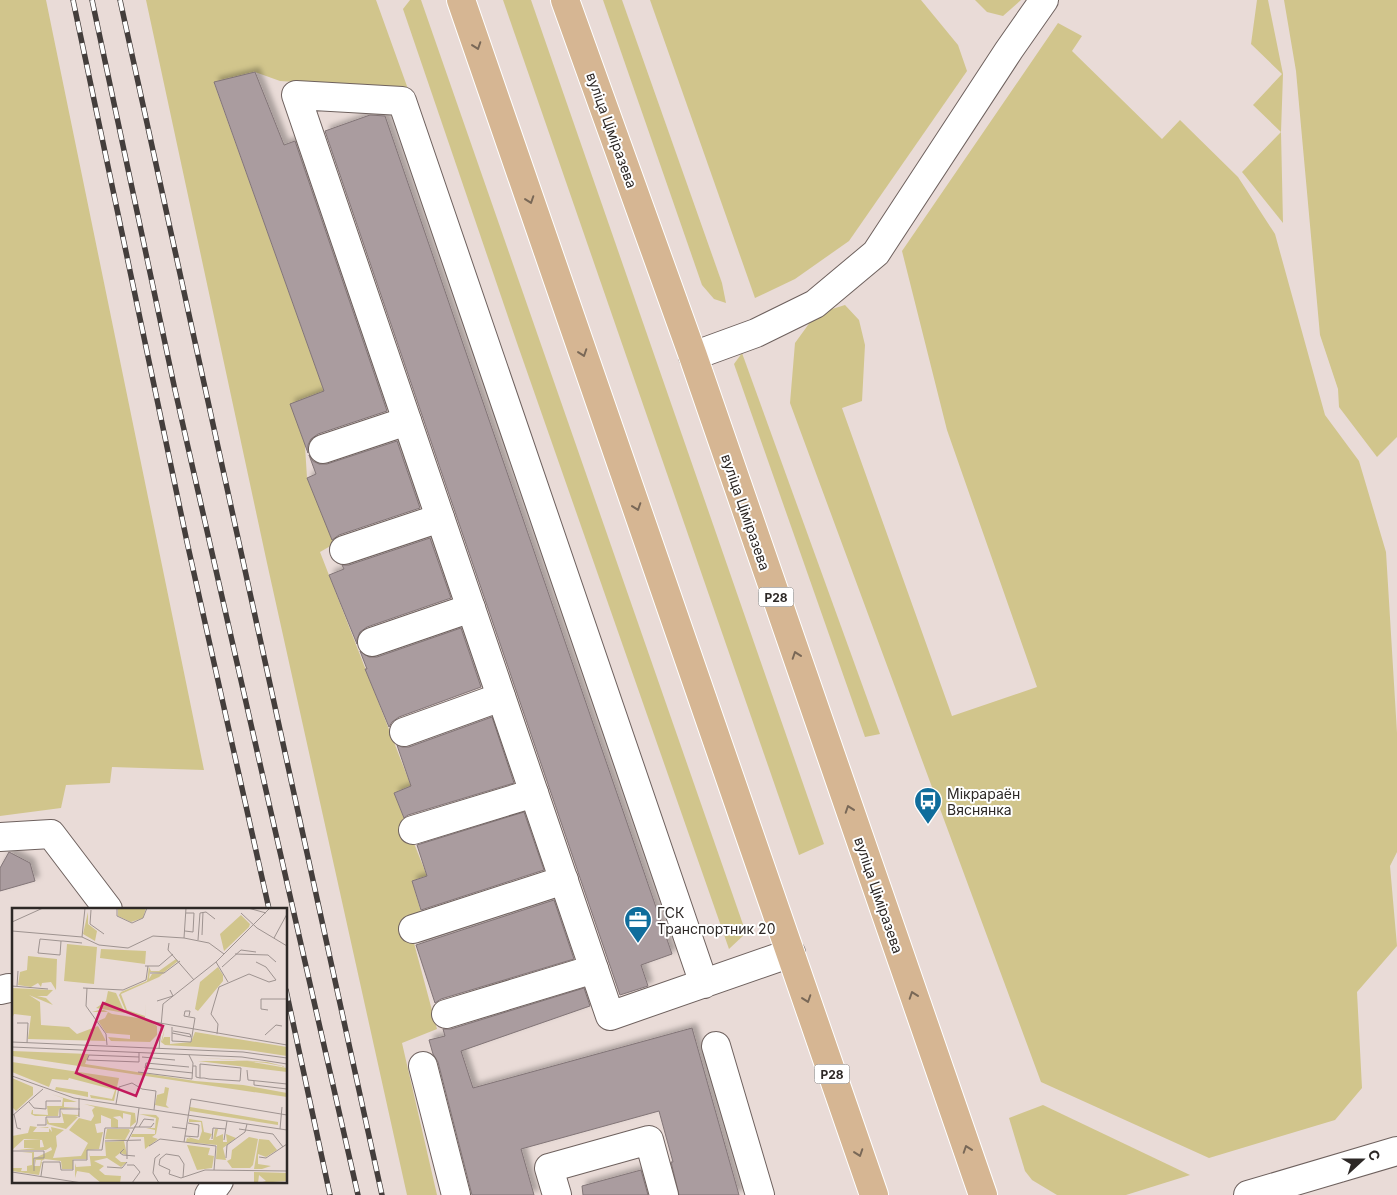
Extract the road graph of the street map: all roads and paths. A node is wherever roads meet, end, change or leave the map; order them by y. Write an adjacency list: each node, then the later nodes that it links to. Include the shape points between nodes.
1 (461, 0): 19 (main road, Р28, one-way to 19)
2 (565, 0): 4 (main road, вуліца Ціміразева / Р28)
3 (1044, 0): 4 (street, via 876,253 815,304 756,333)
4 (693, 356): 33 (main road, вуліца Ціміразева / Р28, one-way to 4)
5 (407, 420): 6 (street); 7 (street); 21 (street, via 296,95 402,102)
6 (323, 449)
7 (440, 518): 8 (street); 9 (street)
8 (344, 550)
9 (471, 608): 10 (street); 11 (street)
10 (372, 642)
11 (501, 697): 12 (street); 13 (street)
12 (404, 732)
13 (534, 793): 14 (street); 16 (street)
14 (413, 830)
15 (0, 837): 17 (street, via 51,834)
16 (564, 880): 18 (street); 20 (street)
17 (107, 908)
18 (413, 928)
19 (791, 953): 21 (street); 32 (main road, Р28, one-way to 32)
20 (594, 969): 21 (street, via 610,1016); 22 (street)
21 (704, 984)
22 (446, 1014)
23 (716, 1046): 31 (street)
24 (423, 1066): 28 (street)
25 (1397, 1151): 34 (street)
26 (218, 1182): 27 (street)
27 (209, 1195)
28 (456, 1195)
29 (557, 1195): 30 (street, via 549,1168 649,1140)
30 (664, 1195)
31 (760, 1195)
32 (874, 1195)
33 (982, 1195)
34 (1248, 1195)

